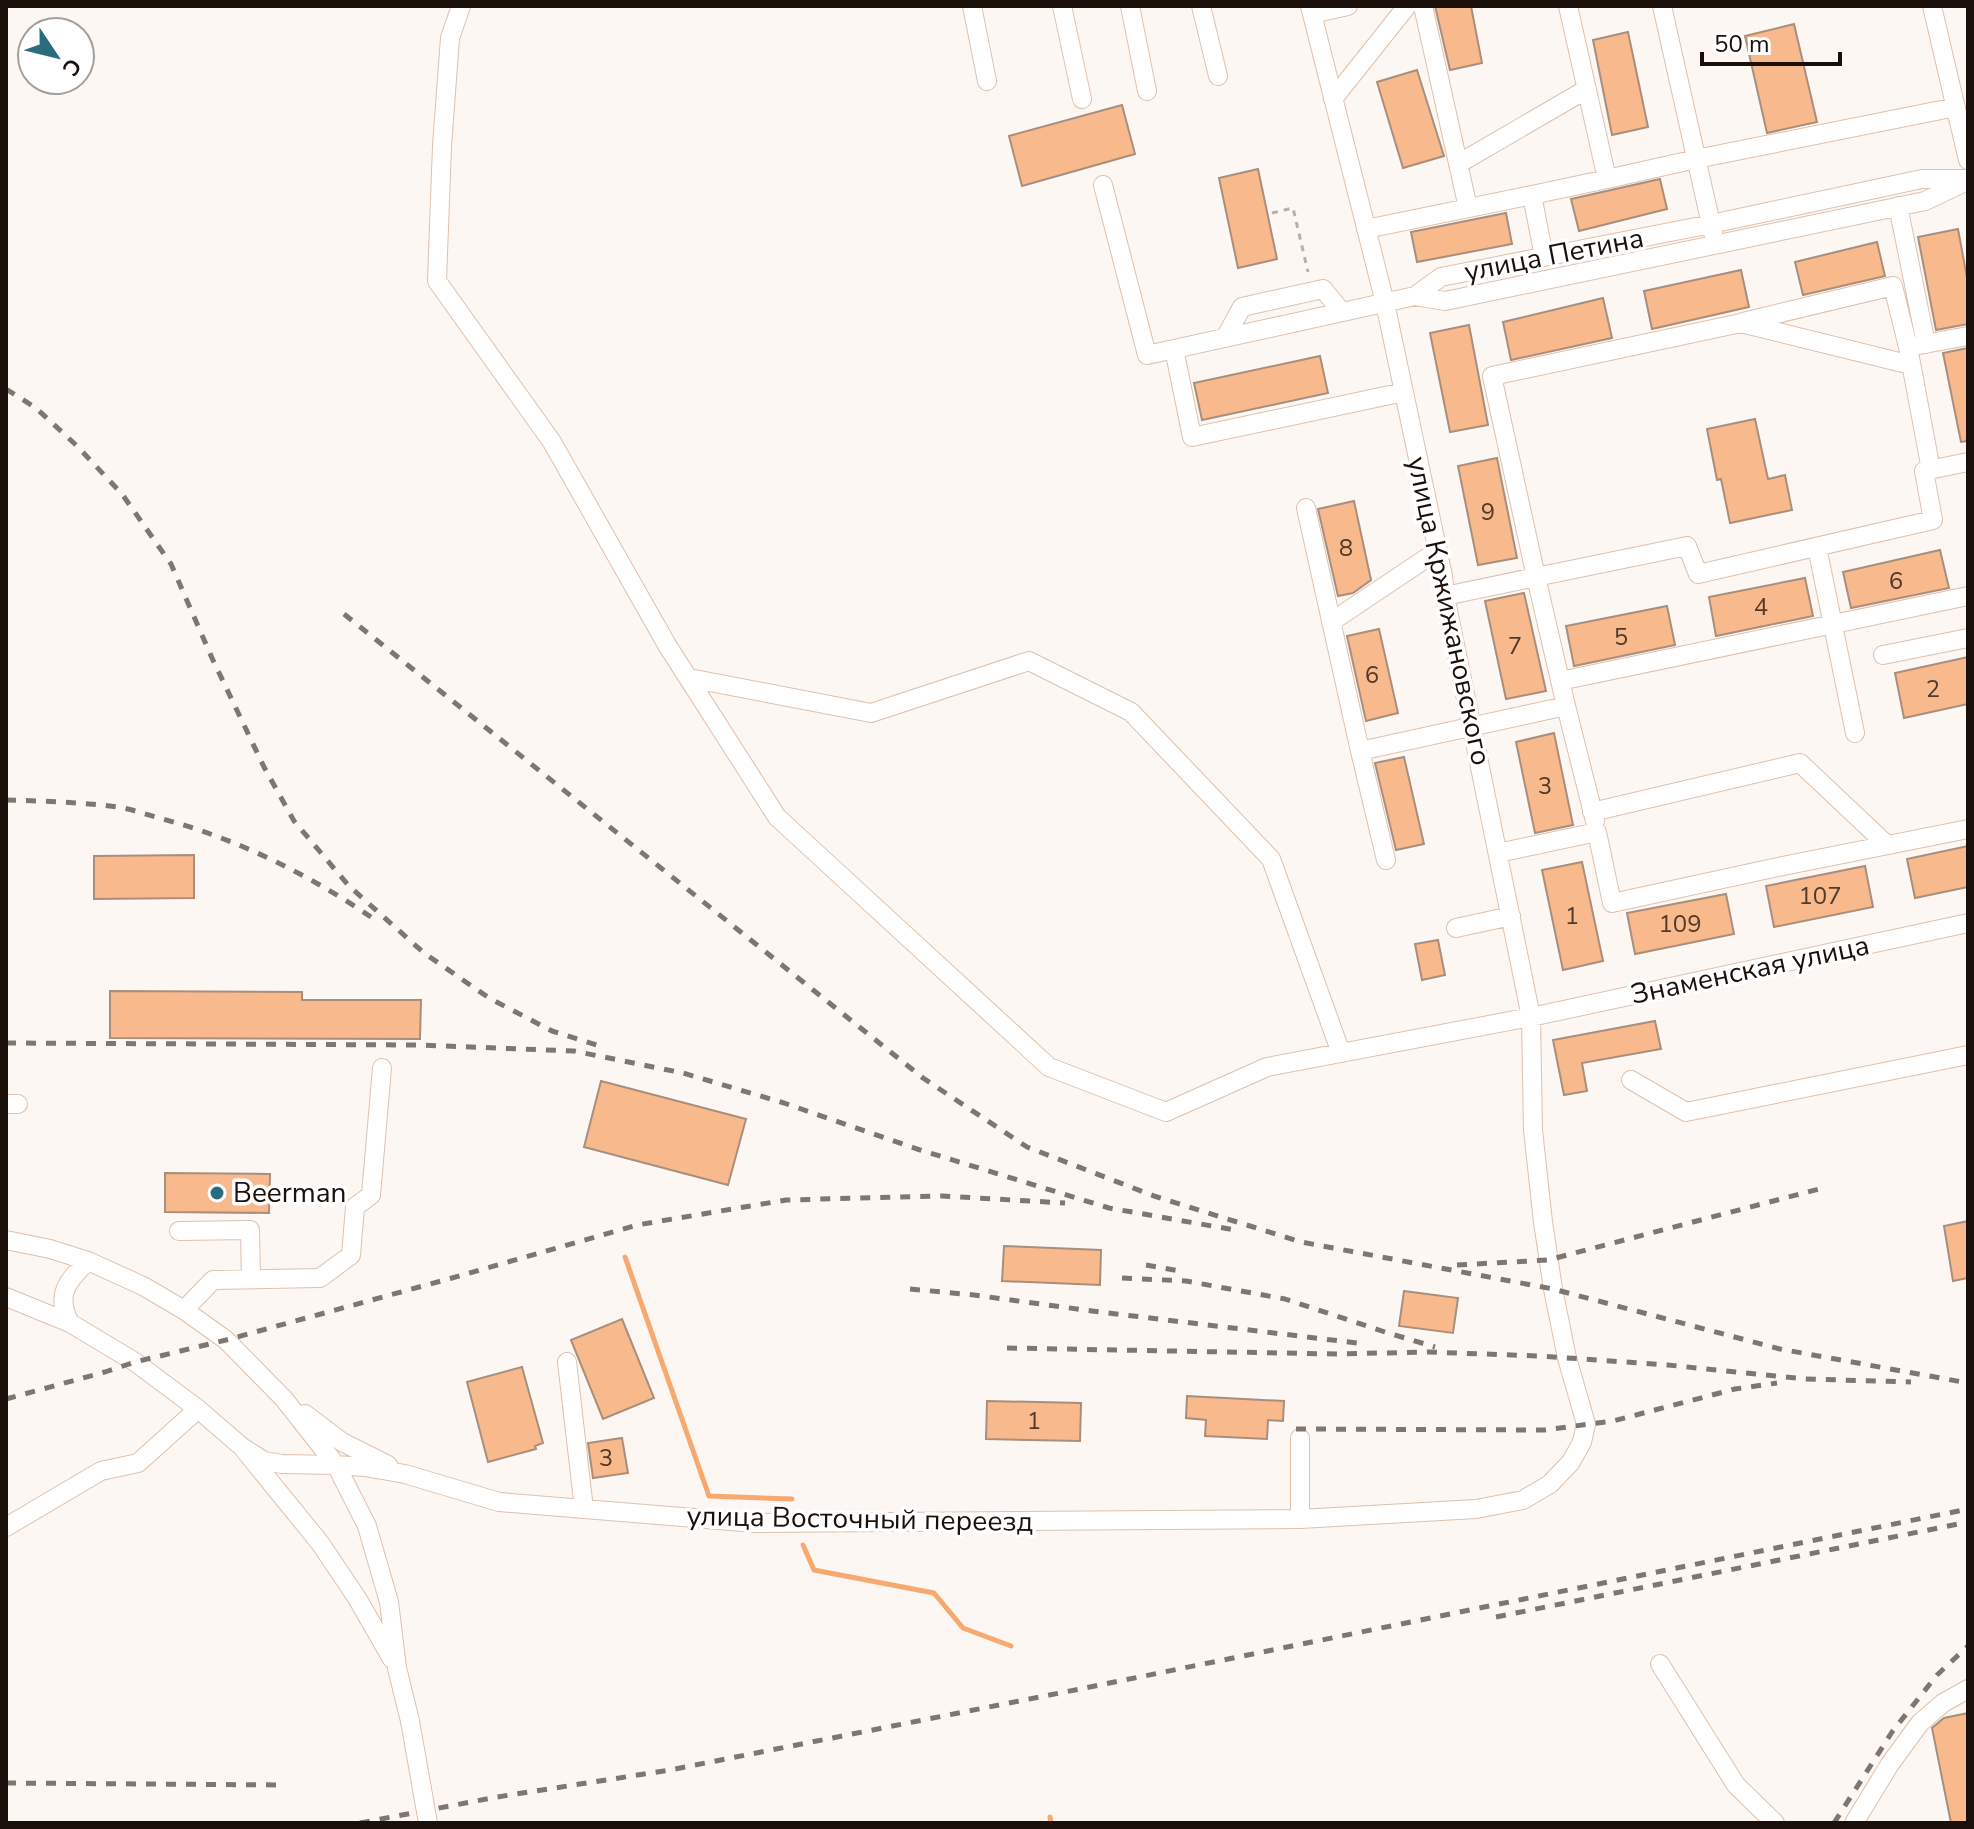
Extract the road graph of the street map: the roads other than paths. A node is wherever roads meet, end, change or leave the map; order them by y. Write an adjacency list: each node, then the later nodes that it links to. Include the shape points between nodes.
1 (461, 6): 54 (street, Знаменская улица, via 450,38 437,281 552,442)
2 (972, 6): 14 (street)
3 (1062, 6): 18 (street)
4 (1130, 6): 16 (street)
5 (1201, 6): 13 (street)
6 (1348, 6): 12 (street)
7 (1407, 6): 19 (street)
8 (1423, 6): 22 (street)
9 (1568, 6): 15 (street)
10 (1662, 6): 20 (street)
11 (1932, 6): 17 (street)
12 (1311, 10): 19 (street, улица Кржижановского)
13 (1218, 76)
14 (987, 81)
15 (1587, 89): 22 (street); 23 (street)
16 (1147, 91)
17 (1958, 94): 20 (street); 21 (street)
18 (1082, 99)
19 (1333, 99): 30 (street, улица Кржижановского)
20 (1696, 159): 23 (street); 29 (street)
21 (1968, 160)
22 (1458, 164): 28 (street)
23 (1607, 179): 26 (street)
24 (1968, 180): 27 (street, via 1925,201); 29 (street, улица Петина, via 1922,179)
25 (1103, 185): 39 (street, улица Петина, via 1147,355)
26 (1532, 195): 28 (street); 32 (street)
27 (1898, 206): 31 (street); 40 (street)
28 (1468, 208): 30 (street)
29 (1711, 224): 31 (street); 32 (street, улица Петина)
30 (1366, 229): 34 (street, улица Кржижановского)
31 (1716, 244): 33 (street, via 1445,301)
32 (1544, 257): 33 (street, улица Петина, via 1441,277)
33 (1415, 296): 34 (street, улица Петина)
34 (1385, 303): 35 (street, улица Петина); 41 (street, улица Кржижановского)
35 (1342, 312): 38 (street, улица Петина); 38 (street, via 1323,289 1242,307)
36 (1741, 323): 40 (street); 40 (street, via 1893,286); 47 (street, via 1492,376)
37 (1968, 336): 40 (street)
38 (1225, 338): 39 (street, улица Петина)
39 (1174, 349): 41 (street, via 1192,437)
40 (1915, 352): 43 (street)
41 (1404, 392): 46 (street, улица Кржижановского)
42 (1968, 462): 43 (street)
43 (1931, 470): 45 (street, via 1924,471 1933,520)
44 (1306, 508): 50 (street)
45 (1817, 547): 47 (street, via 1698,574 1687,546); 51 (street)
46 (1437, 551): 48 (street, улица Кржижановского); 50 (street)
47 (1536, 577): 48 (street); 55 (street)
48 (1445, 596): 57 (street, улица Кржижановского)
49 (1968, 596): 51 (street)
50 (1331, 622): 59 (street)
51 (1833, 624): 55 (street); 58 (street)
52 (1968, 638): 53 (street)
53 (1883, 655)
54 (689, 678): 70 (street, Знаменская улица, via 777,817 1049,1067 1166,1112 1267,1067); 70 (street, via 871,713 1029,661 1131,712 1271,859)
55 (1560, 681): 56 (street)
56 (1566, 706): 57 (street); 60 (street)
57 (1473, 727): 59 (street); 64 (street, улица Кржижановского)
58 (1855, 733)
59 (1360, 751): 65 (street)
60 (1592, 812): 62 (street); 63 (street, via 1800,763)
61 (1968, 829): 63 (street)
62 (1597, 832): 63 (street, via 1612,903); 64 (street)
63 (1887, 845)
64 (1498, 853): 66 (street, улица Кржижановского)
65 (1386, 860)
66 (1511, 916): 68 (street); 69 (street, улица Кржижановского)
67 (1968, 923): 69 (street, Знаменская улица)
68 (1456, 928)
69 (1531, 1017): 70 (street, Знаменская улица); 85 (street, улица Кржижановского, via 1533,1130 1543,1222 1564,1344 1586,1424)
70 (1341, 1053)
71 (1968, 1055): 73 (street, via 1686,1112)
72 (382, 1068): 77 (street, via 371,1195 355,1207 351,1255 320,1278)
73 (1631, 1080)
74 (179, 1231): 77 (street, via 250,1230)
75 (6, 1240): 76 (street)
76 (88, 1261): 79 (street); 80 (street, via 64,1294 63,1310)
77 (251, 1279): 79 (street, via 213,1280)
78 (6, 1297): 80 (street)
79 (184, 1310): 82 (street, via 226,1340)
80 (70, 1323): 83 (street)
81 (567, 1362): 89 (street)
82 (284, 1399): 87 (street); 88 (street, via 342,1442)
83 (198, 1409): 86 (street); 91 (street, via 138,1463 101,1471)
84 (1300, 1438): 90 (street)
85 (1582, 1442): 90 (street, улица Восточный переезд, via 1550,1484 1523,1500 1476,1509)
86 (242, 1447): 87 (street, улица Восточный переезд, via 264,1461); 93 (street, via 320,1543)
87 (336, 1465): 88 (street, улица Восточный переезд); 93 (street, via 367,1526 389,1602)
88 (405, 1474): 89 (street, улица Восточный переезд, via 499,1502)
89 (584, 1509): 90 (street, улица Восточный переезд, via 755,1523)
90 (1300, 1519)
91 (6, 1527)
92 (1660, 1664): 96 (street, via 1736,1785)
93 (397, 1668): 95 (street, bridge)
94 (1968, 1689): 97 (street, via 1920,1723)
95 (428, 1823)
96 (1775, 1823)
97 (1854, 1823)

